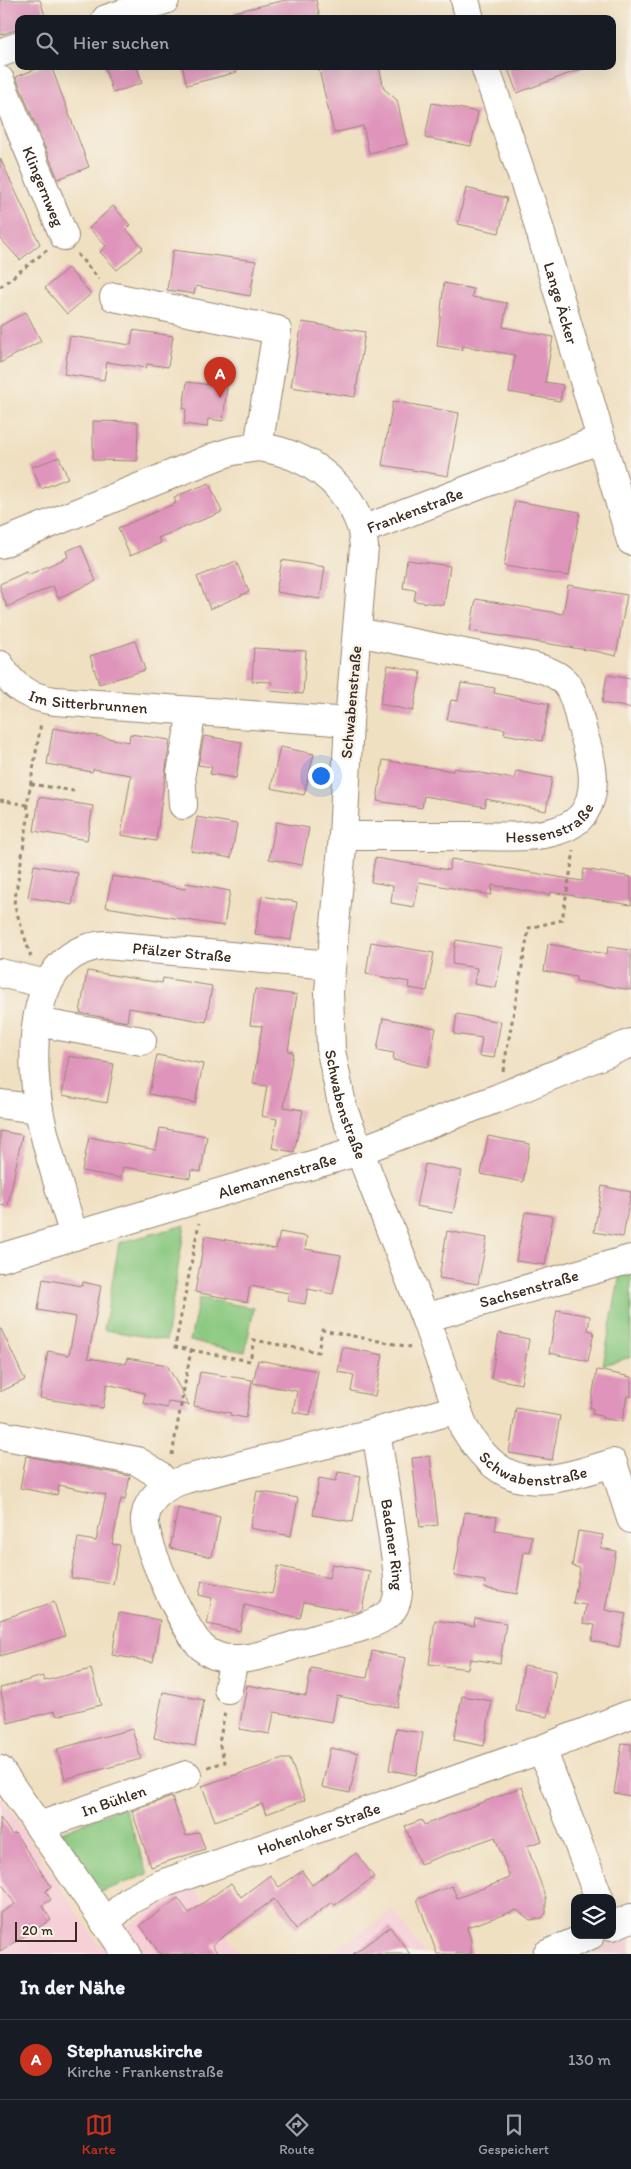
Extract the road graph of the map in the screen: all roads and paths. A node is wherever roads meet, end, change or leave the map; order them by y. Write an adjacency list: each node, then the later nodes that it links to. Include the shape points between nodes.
1 (465, 0): 4 (street)
2 (148, 2): 3 (street)
3 (116, 15)
4 (469, 15)
5 (15, 47): 6 (street)
6 (0, 53)
7 (486, 70): 12 (street, Lange Äcker, via 536,217)
8 (0, 80): 9 (street, Klingernweg)
9 (64, 236): 10 (path); 11 (path)
10 (0, 287)
11 (114, 297): 13 (street, via 277,330)
12 (601, 439): 14 (street, Frankenstraße); 15 (street, Lange Äcker)
13 (258, 447): 14 (street, Frankenstraße, via 292,454 335,483 354,508); 16 (street, Frankenstraße, via 233,451 209,460)
14 (362, 530): 17 (street, Schwabenstraße, via 364,547)
15 (631, 541)
16 (0, 544)
17 (357, 632): 21 (street, Schwabenstraße); 27 (street, Hessenstraße, via 536,667 552,671 562,678 573,696 591,762 590,802)
18 (0, 666): 19 (street, Im Sitterbrunnen, via 23,692)
19 (44, 700): 20 (street, Im Sitterbrunnen); 22 (path)
20 (192, 711): 21 (street, Im Sitterbrunnen); 26 (street, via 181,773)
21 (349, 722): 28 (street, Schwabenstraße)
22 (31, 784): 23 (path); 25 (path)
23 (74, 791)
24 (0, 800): 25 (path)
25 (27, 805): 31 (path, via 29,813 14,904)
26 (183, 805)
27 (579, 818): 28 (street, Hessenstraße, via 560,830 536,834); 35 (path, via 562,920 529,928)
28 (343, 836): 29 (street, Schwabenstraße)
29 (331, 965): 31 (street, Pfälzer Straße, via 92,946 71,956); 38 (street, Schwabenstraße, via 331,1052 343,1109)
30 (0, 973): 31 (street)
31 (39, 982): 32 (street, Pfälzer Straße)
32 (37, 1022): 33 (street); 37 (street, Pfälzer Straße, via 35,1068)
33 (142, 1041)
34 (631, 1043): 35 (street, Alemannenstraße)
35 (498, 1098): 38 (street, Alemannenstraße)
36 (0, 1104): 37 (street)
37 (39, 1110): 40 (street, Pfälzer Straße)
38 (359, 1150): 39 (street, Alemannenstraße); 43 (street, Schwabenstraße)
39 (204, 1198): 40 (street, Alemannenstraße); 44 (path, via 175,1347)
40 (74, 1236): 41 (street, Alemannenstraße)
41 (0, 1258)
42 (631, 1259): 43 (street, Sachsenstraße)
43 (425, 1318): 45 (street, Schwabenstraße)
44 (191, 1350): 45 (path, via 250,1361 254,1340 318,1352 322,1330); 50 (path)
45 (438, 1352): 46 (street, Schwabenstraße)
46 (457, 1409): 47 (street); 49 (street, Schwabenstraße, via 464,1428 481,1454 502,1472 516,1478 550,1479)
47 (376, 1432): 50 (street); 52 (street, Badener Ring, via 398,1579 395,1606 390,1613 374,1622)
48 (0, 1434): 50 (street, via 137,1461 158,1474)
49 (622, 1460): 51 (street, Schwabenstraße)
50 (167, 1485): 52 (street, Badener Ring, via 154,1498 145,1516 148,1543 192,1635 206,1651)
51 (631, 1519)
52 (234, 1659): 53 (street)
53 (228, 1689): 57 (path, via 219,1743 225,1762)
54 (631, 1714): 55 (street)
55 (542, 1749): 59 (street); 61 (street, Hohenloher Straße, via 158,1885 130,1900)
56 (0, 1770): 58 (street)
57 (186, 1775): 58 (street, In Bühlen)
58 (39, 1826): 61 (street)
59 (597, 1894)
60 (631, 1918): 62 (street)
61 (105, 1923): 64 (street)
62 (616, 1924)
63 (582, 1939): 65 (street)
64 (127, 1954)
65 (547, 1954)

